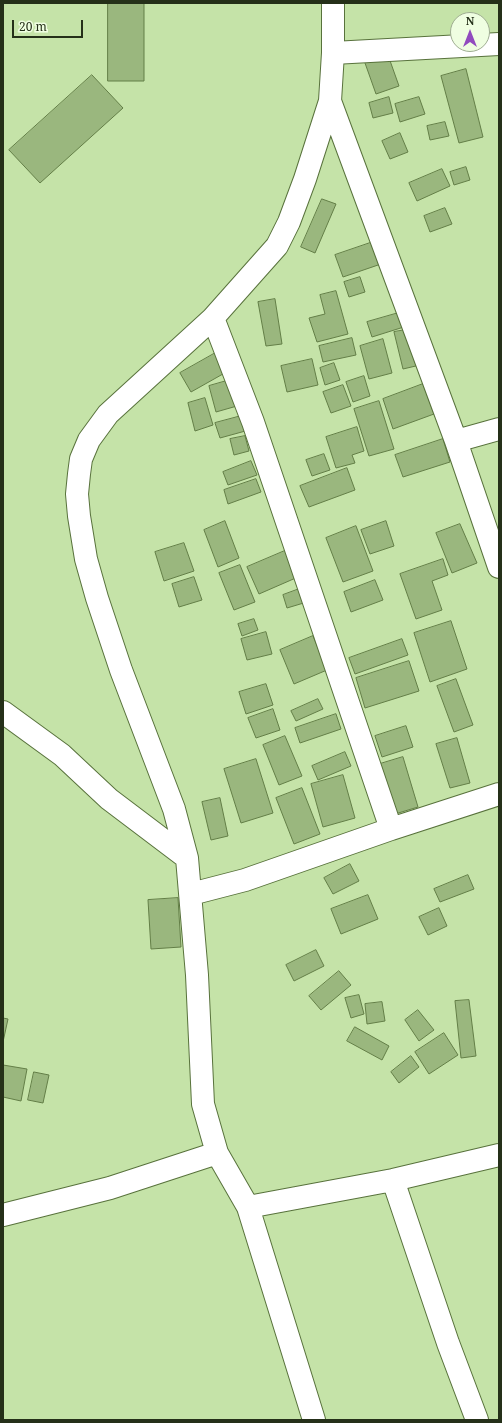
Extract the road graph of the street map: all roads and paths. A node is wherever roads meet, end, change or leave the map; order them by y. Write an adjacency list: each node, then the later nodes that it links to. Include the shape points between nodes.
1 (333, 3): 3 (street)
2 (499, 44): 3 (street)
3 (333, 53): 4 (street)
4 (330, 101): 5 (street, via 306,179 277,246); 7 (street)
5 (213, 318): 11 (street, via 253,422); 12 (street, via 108,414 89,440 81,459 78,494 86,559 121,670 174,809)
6 (499, 429): 7 (street)
7 (456, 441): 8 (street)
8 (499, 567)
9 (3, 712): 12 (street, via 62,755 109,799)
10 (499, 794): 11 (street)
11 (391, 829): 13 (street, via 245,880)
12 (187, 858): 13 (street)
13 (191, 894): 14 (street, via 203,1104)
14 (216, 1153): 17 (street); 18 (street, via 110,1188)
15 (499, 1155): 16 (street)
16 (393, 1180): 17 (street); 20 (street)
17 (248, 1207): 19 (street)
18 (3, 1215)
19 (314, 1420)
20 (477, 1420)

